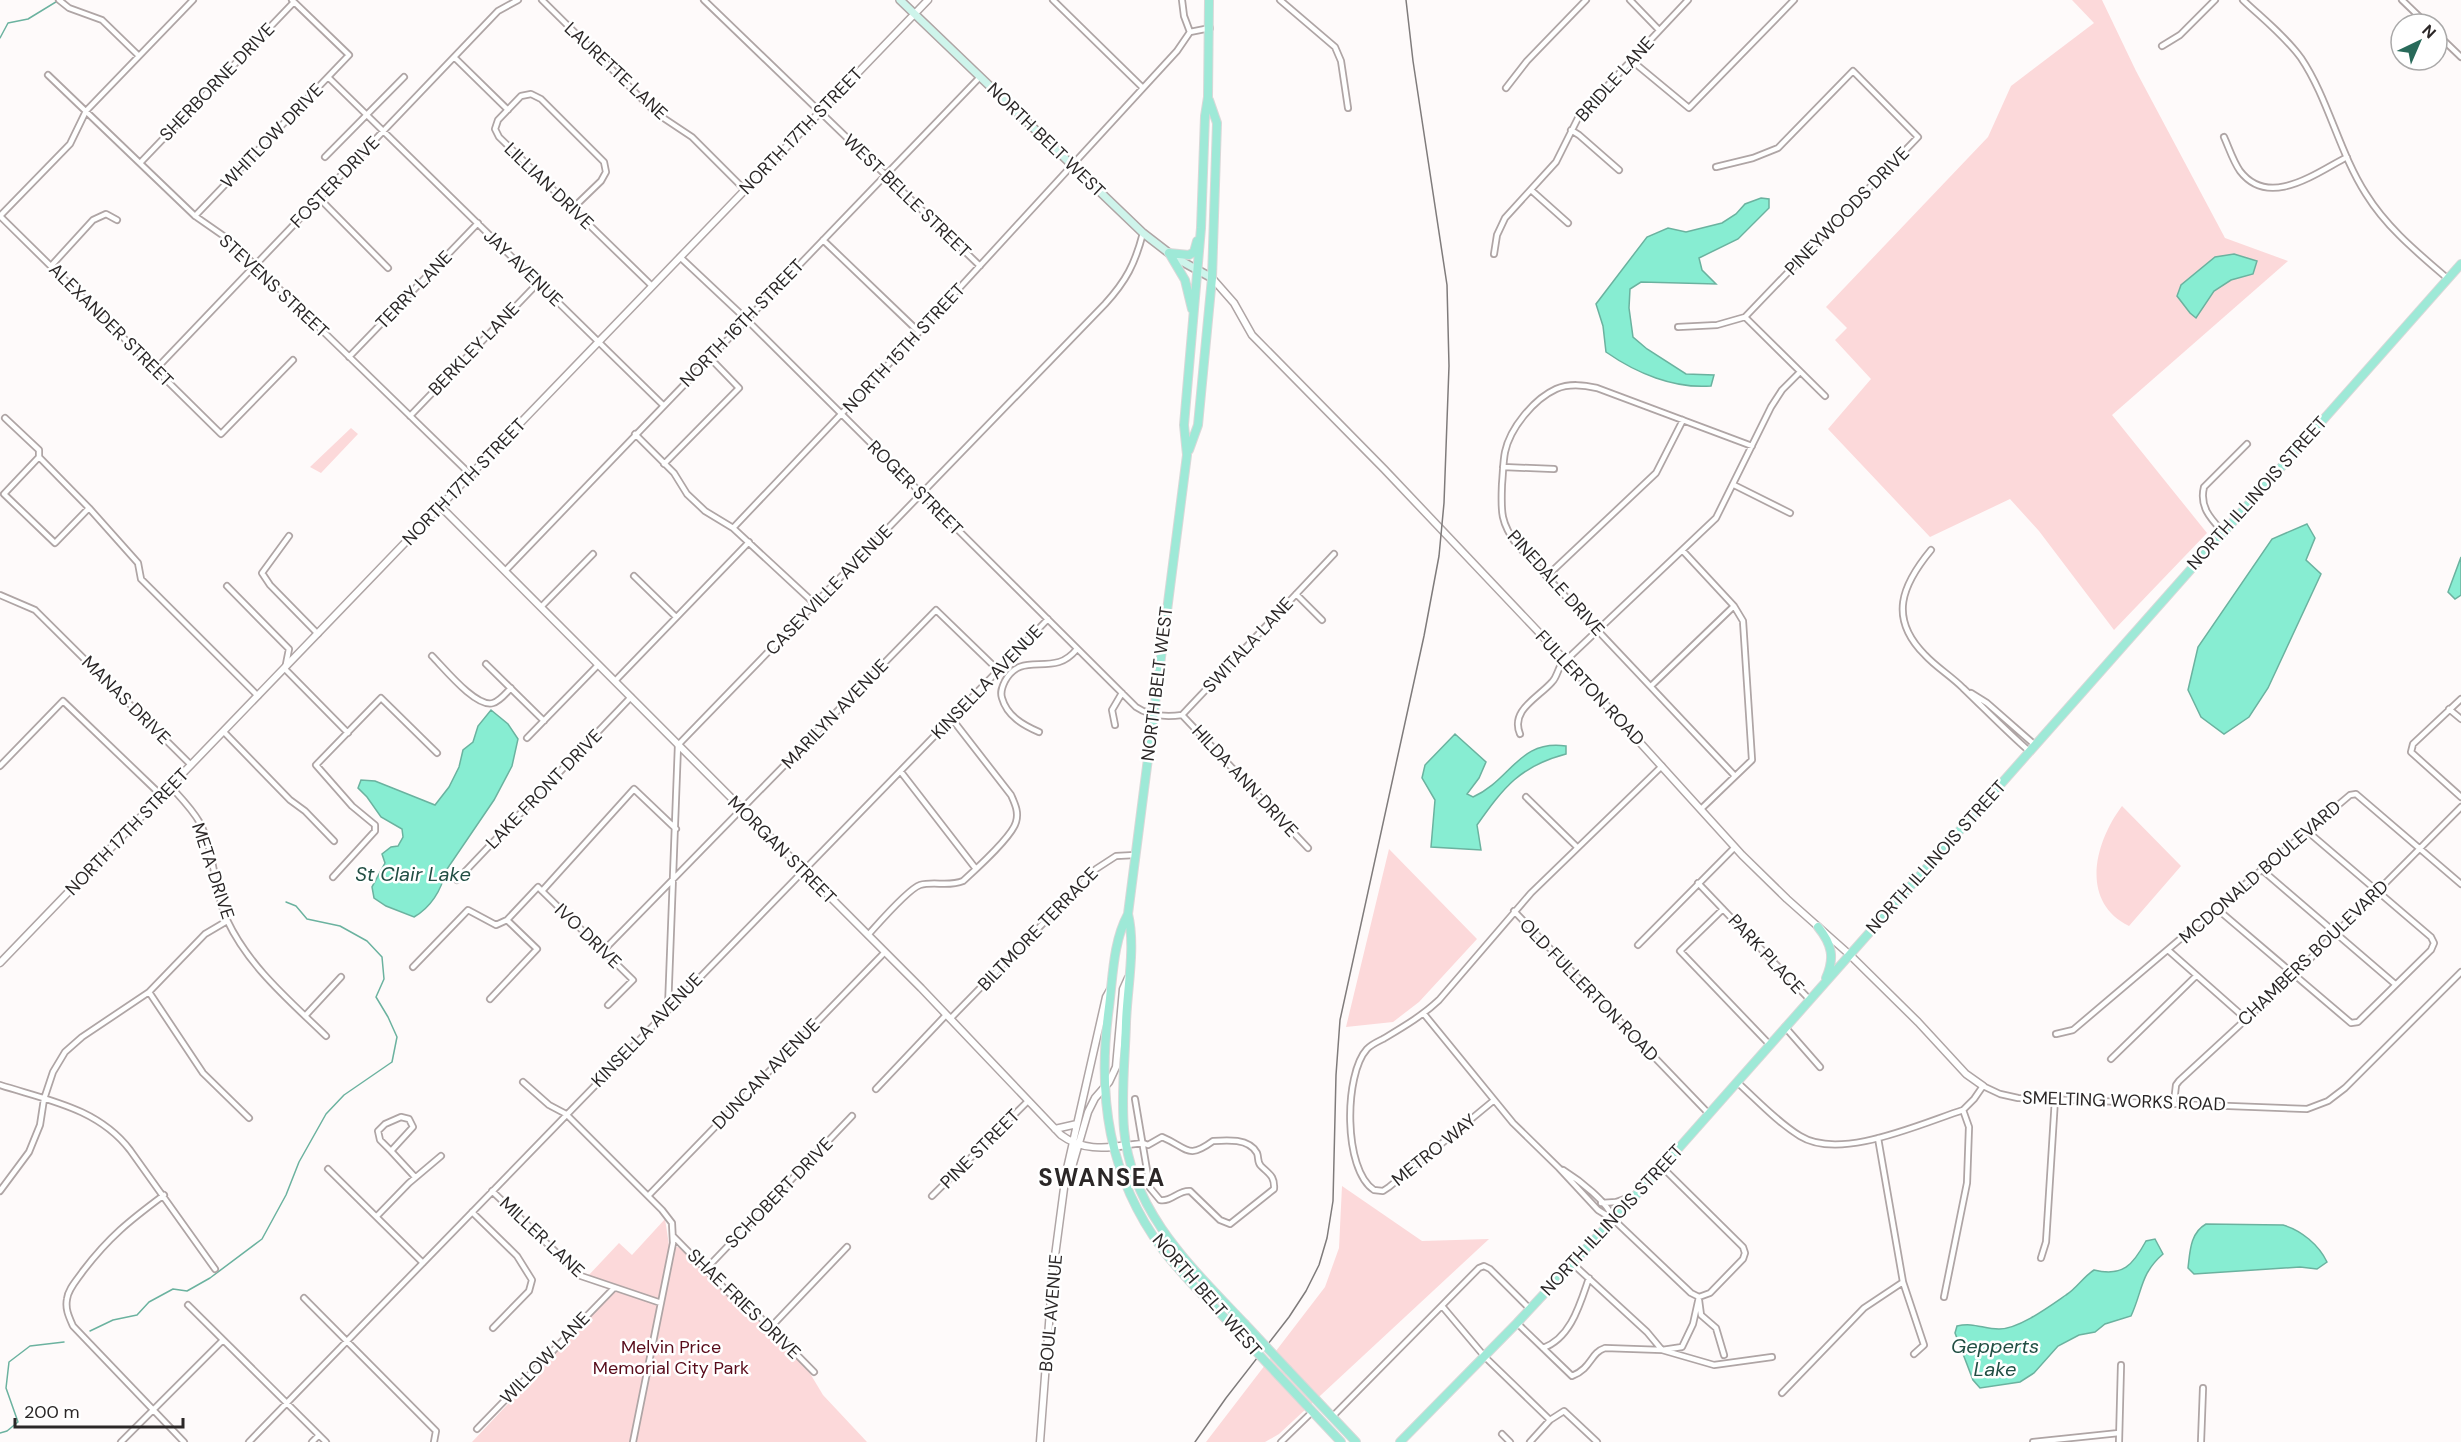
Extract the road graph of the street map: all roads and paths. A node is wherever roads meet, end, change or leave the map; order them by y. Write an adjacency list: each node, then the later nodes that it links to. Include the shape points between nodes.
1 (59, 0): 27 (street, via 69,8 102,20)
2 (193, 0): 27 (street)
3 (518, 0): 28 (street, FOSTER DRIVE, via 498,11)
4 (542, 0): 53 (street, LAURETTE LANE, via 656,113 692,137)
5 (704, 0): 41 (street, WEST BELLE STREET)
6 (900, 0): 21 (main road, NORTH BELT WEST)
7 (928, 0): 21 (street, NORTH 17TH STREET)
8 (1053, 0): 35 (street)
9 (1182, 0): 24 (street)
10 (1209, 0): 22 (main road)
11 (1280, 0): 38 (street, via 1335,46)
12 (1586, 0): 36 (street)
13 (1630, 0): 23 (street)
14 (1688, 0): 23 (street, BRIDLE LANE)
15 (1794, 0): 30 (street, via 1689,108)
16 (2216, 0): 26 (street, via 2186,30)
17 (2243, 0): 47 (street, via 2300,57)
18 (2403, 0): 20 (street)
19 (293, 1): 32 (street, WHITLOW DRIVE, via 349,55); 48 (street, SHERBORNE DRIVE)
20 (2415, 12)
21 (914, 14): 34 (main road, NORTH BELT WEST); 41 (street, NORTH 17TH STREET)
22 (1210, 28): 24 (street); 37 (main road)
23 (1659, 30): 30 (street, BRIDLE LANE)
24 (1190, 32): 35 (street, NORTH 15TH STREET)
25 (2449, 45): 29 (street)
26 (2162, 46)
27 (139, 56): 40 (street)
28 (454, 57): 39 (street); 44 (street, FOSTER DRIVE)
29 (2461, 57)
30 (1631, 60): 43 (street, BRIDLE LANE, via 1588,105)
31 (48, 75): 40 (street, STEVENS STREET)
32 (328, 77): 42 (street, JAY AVENUE); 58 (street, WHITLOW DRIVE)
33 (404, 77): 42 (street)
34 (980, 77): 49 (main road, NORTH BELT WEST); 52 (street, NORTH 16TH STREET)
35 (1143, 88): 49 (street, NORTH 15TH STREET)
36 (1506, 88)
37 (1208, 98): 62 (main road); 74 (main road, via 1217,123)
38 (1348, 108)
39 (508, 110): 56 (street, LILLIAN DRIVE, via 498,120 495,129 499,137); 56 (street, via 521,96 531,94 541,99 604,162 606,172 601,181)
40 (86, 111): 48 (street, STEVENS STREET); 57 (street, via 70,144)
41 (819, 111): 52 (street, WEST BELLE STREET); 53 (street, NORTH 17TH STREET)
42 (367, 115): 44 (street, JAY AVENUE); 46 (street)
43 (1571, 130): 51 (street); 54 (street, BRIDLE LANE, via 1556,162)
44 (383, 131): 55 (street, FOSTER DRIVE); 61 (street, JAY AVENUE)
45 (2224, 137): 47 (street, via 2239,170 2269,188 2295,184)
46 (325, 157)
47 (2347, 157): 75 (street, via 2381,214)
48 (140, 163): 58 (street, STEVENS STREET)
49 (1072, 166): 63 (main road, NORTH BELT WEST); 71 (street, NORTH 15TH STREET)
50 (1716, 166): 78 (street, PINEYWOODS DRIVE, via 1778,148 1853,71 1918,137)
51 (1619, 170)
52 (885, 176): 64 (street, NORTH 16TH STREET); 71 (street, WEST BELLE STREET)
53 (745, 190): 67 (street, NORTH 17TH STREET)
54 (1531, 190): 60 (street); 66 (street, BRIDLE LANE, via 1500,226)
55 (319, 198): 70 (street, FOSTER DRIVE); 72 (street)
56 (572, 209): 77 (street, LILLIAN DRIVE)
57 (0, 216): 69 (street, ALEXANDER STREET)
58 (195, 216): 70 (street, STEVENS STREET, via 228,239)
59 (117, 220): 69 (street, via 106,214 93,220)
60 (1568, 223)
61 (478, 224): 76 (street, JAY AVENUE); 84 (street, TERRY LANE)
62 (1201, 228): 65 (main road, via 1194,252); 73 (main road)
63 (1143, 233): 65 (main road, NORTH BELT WEST); 105 (street, CASEYVILLE AVENUE, via 1123,284)
64 (823, 240): 79 (street, NORTH 16TH STREET); 82 (street)
65 (1169, 253): 73 (main road, NORTH BELT WEST); 80 (main road, via 1185,280)
66 (1494, 254)
67 (680, 257): 77 (street, NORTH 17TH STREET); 79 (street, ROGER STREET)
68 (2461, 264): 75 (main road, NORTH ILLINOIS STREET)
69 (51, 266): 87 (street, ALEXANDER STREET)
70 (255, 266): 84 (street, STEVENS STREET); 87 (street, FOSTER DRIVE)
71 (980, 266): 82 (street, NORTH 15TH STREET)
72 (388, 268)
73 (1199, 272): 74 (main road, NORTH BELT WEST); 80 (main road, NORTH BELT WEST)
74 (1212, 278): 98 (main road, NORTH BELT WEST, via 1198,425); 133 (street, FULLERTON ROAD, via 1234,303 1252,335)
75 (2448, 279): 110 (main road, NORTH ILLINOIS STREET)
76 (538, 283): 83 (street, JAY AVENUE); 92 (street, BERKLEY LANE)
77 (651, 285): 83 (street, NORTH 17TH STREET)
78 (1745, 317): 81 (street, via 1717,325); 88 (street)
79 (746, 319): 85 (street, NORTH 16TH STREET); 91 (street, ROGER STREET)
80 (1194, 320): 98 (main road, NORTH BELT WEST, via 1185,425)
81 (1678, 327)
82 (918, 332): 91 (street, NORTH 15TH STREET)
83 (598, 341): 90 (street, JAY AVENUE); 103 (street, NORTH 17TH STREET)
84 (350, 357): 92 (street, STEVENS STREET)
85 (710, 358): 90 (street, NORTH 16TH STREET); 100 (street, via 739,388)
86 (293, 360): 87 (street, ALEXANDER STREET, via 221,434)
87 (156, 369)
88 (1800, 372): 89 (street); 97 (street, via 1776,398)
89 (1825, 396)
90 (663, 405): 95 (street, NORTH 16TH STREET)
91 (841, 415): 105 (street, ROGER STREET); 109 (street, NORTH 15TH STREET)
92 (410, 416): 103 (street, STEVENS STREET)
93 (5, 418): 99 (street, via 39,450)
94 (1683, 420): 97 (street, PINEDALE DRIVE); 101 (street, PINEDALE DRIVE, via 1597,388 1557,388 1514,429); 119 (street, via 1656,473)
95 (635, 434): 100 (street); 117 (street, NORTH 16TH STREET)
96 (2247, 444): 110 (street, via 2204,487 2203,503)
97 (1752, 446): 104 (street)
98 (1187, 455): 146 (main road, NORTH BELT WEST)
99 (39, 457): 106 (street); 106 (street, via 4,494 55,543)
100 (664, 464): 109 (street, via 705,511)
101 (1503, 467): 102 (street); 119 (street, PINEDALE DRIVE, via 1503,523)
102 (1554, 469)
103 (472, 476): 107 (street, NORTH 17TH STREET)
104 (1734, 485): 108 (street); 114 (street, via 1716,518)
105 (921, 494): 123 (street, CASEYVILLE AVENUE); 127 (street, ROGER STREET)
106 (90, 507): 142 (street, via 138,562 141,579)
107 (441, 507): 117 (street, MORGAN STREET); 130 (street, NORTH 17TH STREET)
108 (1790, 513)
109 (733, 528): 112 (street)
110 (2223, 532): 158 (main road, NORTH ILLINOIS STREET)
111 (288, 536): 130 (street, via 262,573)
112 (749, 542): 123 (street); 126 (street)
113 (1931, 550): 158 (street, via 1908,582 1903,600 1903,619 1910,637)
114 (1683, 551): 124 (street); 129 (street)
115 (593, 554): 125 (street)
116 (1334, 554): 121 (street, SWITALA LANE)
117 (505, 571): 125 (street, MORGAN STREET)
118 (634, 576): 126 (street)
119 (1547, 576): 129 (street, PINEDALE DRIVE)
120 (227, 586): 136 (street, via 289,649)
121 (1296, 594): 128 (street); 147 (street, SWITALA LANE)
122 (0, 595): 160 (street, MANAS DRIVE, via 35,610)
123 (815, 603): 157 (street, CASEYVILLE AVENUE)
124 (1734, 606): 139 (street); 164 (street, via 1744,627 1752,760)
125 (541, 607): 135 (street, MORGAN STREET)
126 (676, 617): 138 (street)
127 (1048, 619): 131 (street, ROGER STREET); 137 (street, KINSELLA AVENUE)
128 (1322, 620)
129 (1598, 630): 133 (street); 139 (street, PINEDALE DRIVE)
130 (318, 634): 136 (street, NORTH 17TH STREET)
131 (1077, 649): 141 (street, ROGER STREET); 153 (street, via 1058,662 1025,664 1004,683 1004,704 1022,725)
132 (432, 656): 140 (street, via 476,700 485,704 496,702)
133 (1566, 661): 155 (street, via 1553,681 1523,709 1516,725); 162 (street, FULLERTON ROAD)
134 (486, 664): 140 (street)
135 (598, 665): 138 (street, MORGAN STREET); 150 (street)
136 (285, 669): 142 (street, NORTH 17TH STREET); 154 (street)
137 (998, 670): 148 (street, KINSELLA AVENUE); 171 (street, MARILYN AVENUE, via 936,610)
138 (615, 681): 143 (street, MORGAN STREET)
139 (1651, 686): 164 (street, PINEDALE DRIVE)
140 (511, 688): 150 (street)
141 (1122, 693): 146 (street, ROGER STREET, via 1143,712); 151 (street, via 1113,710)
142 (258, 696): 152 (street, NORTH 17TH STREET)
143 (631, 697): 157 (street, MORGAN STREET); 184 (street, LAKE FRONT DRIVE)
144 (2461, 699): 145 (street)
145 (2449, 709): 149 (street); 167 (street, via 2413,744 2411,752)
146 (1154, 714): 147 (street); 179 (main road, NORTH BELT WEST)
147 (1182, 715): 177 (street, HILDA ANN DRIVE)
148 (952, 719): 163 (street, KINSELLA AVENUE); 180 (street, via 1017,807 1010,834)
149 (2461, 719)
150 (544, 721): 156 (street)
151 (1115, 725)
152 (224, 732): 160 (street, NORTH 17TH STREET); 174 (street)
153 (1038, 732)
154 (348, 733): 159 (street, via 381,698); 183 (street, via 316,765 352,806 375,825 375,831)
155 (1520, 734)
156 (527, 738)
157 (678, 745): 171 (street, MORGAN STREET); 172 (street)
158 (2032, 748): 203 (main road, NORTH ILLINOIS STREET)
159 (437, 753)
160 (192, 765): 165 (street, NORTH 17TH STREET)
161 (0, 766): 166 (street, via 63,701)
162 (1662, 766): 170 (street, FULLERTON ROAD); 175 (street, OLD FULLERTON ROAD)
163 (901, 772): 180 (street); 182 (street, KINSELLA AVENUE)
164 (1735, 776): 170 (street)
165 (171, 787): 166 (street, NORTH 17TH STREET); 195 (street, META DRIVE, via 200,823)
166 (162, 796): 204 (street, NORTH 17TH STREET)
167 (2461, 796)
168 (1526, 797): 175 (street)
169 (2461, 807): 178 (street, CHAMBERS BOULEVARD)
170 (1701, 809): 176 (street, FULLERTON ROAD)
171 (742, 810): 182 (street, MORGAN STREET); 185 (street, MARILYN AVENUE)
172 (676, 829): 185 (street); 188 (street, via 634,789)
173 (2307, 831): 178 (street, MCDONALD BOULEVARD, via 2356,794); 181 (street, MCDONALD BOULEVARD); 189 (street)
174 (334, 841)
175 (1577, 847): 192 (street, OLD FULLERTON ROAD)
176 (1735, 847): 186 (street); 196 (street, FULLERTON ROAD)
177 (1308, 848)
178 (2420, 849): 187 (street, MCDONALD BOULEVARD); 189 (street, CHAMBERS BOULEVARD)
179 (1135, 855): 193 (main road, NORTH BELT WEST); 221 (street, BILTMORE TERRACE, via 1116,856 1096,868)
180 (976, 869): 198 (street, via 954,884 920,885)
181 (2261, 869): 191 (street, MCDONALD BOULEVARD); 197 (street)
182 (804, 871): 198 (street, MORGAN STREET); 218 (street, KINSELLA AVENUE)
183 (333, 877)
184 (457, 880)
185 (674, 880): 200 (street, MARILYN AVENUE); 218 (street)
186 (1698, 883): 190 (street, PARK PLACE); 199 (street)
187 (2461, 884)
188 (542, 891): 194 (street, via 538,888); 200 (street, IVO DRIVE)
189 (2378, 891): 197 (street, CHAMBERS BOULEVARD); 212 (street, via 2434,943)
190 (1723, 909): 216 (street, PARK PLACE); 226 (street, PARK PLACE, via 1680,951)
191 (2216, 909): 201 (street, MCDONALD BOULEVARD); 207 (street)
192 (1514, 911): 219 (street, METRO WAY); 243 (street, OLD FULLERTON ROAD)
193 (1128, 914): 210 (main road, NORTH BELT WEST, via 1132,937); 213 (main road, NORTH BELT WEST, via 1118,935)
194 (507, 920): 205 (street, via 496,925 468,910); 215 (street, via 537,949)
195 (227, 921): 214 (street, via 205,934); 220 (street, META DRIVE, via 250,959)
196 (1818, 927): 203 (street, FULLERTON ROAD); 211 (main road, via 1832,952)
197 (2336, 933): 207 (street, CHAMBERS BOULEVARD); 212 (street)
198 (868, 934): 202 (street, MORGAN STREET)
199 (1638, 945)
200 (603, 951): 217 (street, IVO DRIVE, via 633,980)
201 (2168, 951): 208 (street); 224 (street, MCDONALD BOULEVARD, via 2073,1030)
202 (885, 952): 221 (street, MORGAN STREET); 263 (street, DUNCAN AVENUE)
203 (1850, 955): 211 (main road, NORTH ILLINOIS STREET); 232 (street, FULLERTON ROAD, via 1966,1074)
204 (0, 963)
205 (413, 967)
206 (2461, 972): 240 (street, SMELTING WORKS ROAD, via 2345,1088 2320,1106)
207 (2294, 975): 212 (street, via 2351,1023 2358,1022); 222 (street, CHAMBERS BOULEVARD)
208 (2196, 976): 222 (street); 227 (street)
209 (341, 977): 220 (street)
210 (1128, 978): 234 (street, BOUL AVENUE, via 1123,989 1116,1067); 251 (main road, NORTH BELT WEST, via 1124,1109)
211 (1824, 984): 216 (main road, NORTH ILLINOIS STREET)
212 (2395, 984)
213 (1111, 988): 234 (main road, NORTH BELT WEST); 246 (street, BOUL AVENUE)
214 (149, 992): 235 (street, via 65,1052 53,1071); 245 (street, via 203,1073)
215 (490, 999)
216 (1810, 1000): 223 (main road, NORTH ILLINOIS STREET)
217 (608, 1005)
218 (669, 1008): 242 (street, KINSELLA AVENUE)
219 (1424, 1014): 239 (street, METRO WAY); 239 (street, METRO WAY, via 1373,1043 1363,1054 1353,1080 1352,1148 1357,1168 1370,1188 1378,1191 1389,1187)
220 (305, 1016): 225 (street, META DRIVE)
221 (948, 1017): 233 (street, BILTMORE TERRACE); 238 (street, MORGAN STREET)
222 (2246, 1019): 240 (street, CHAMBERS BOULEVARD, via 2179,1081)
223 (1785, 1028): 226 (main road, NORTH ILLINOIS STREET); 228 (street)
224 (2056, 1034)
225 (326, 1036)
226 (1770, 1045): 230 (main road, NORTH ILLINOIS STREET)
227 (2111, 1059)
228 (1820, 1067)
229 (523, 1082): 242 (street)
230 (1737, 1082): 243 (main road, NORTH ILLINOIS STREET); 248 (street, via 1787,1127 1815,1143 1841,1146)
231 (0, 1085): 235 (street)
232 (1983, 1086): 237 (street, SMELTING WORKS ROAD, via 2018,1098); 241 (street)
233 (876, 1089)
234 (1104, 1089): 250 (street, BOUL AVENUE, via 1088,1112); 252 (main road, NORTH BELT WEST)
235 (44, 1099): 259 (street, via 40,1125 29,1152); 262 (street, via 91,1115 115,1133)
236 (1135, 1099): 249 (street)
237 (2055, 1099): 240 (street, SMELTING WORKS ROAD); 271 (street, via 2046,1242)
238 (1028, 1101): 247 (street, MORGAN STREET); 264 (street, PINE STREET)
239 (1493, 1101): 256 (street, METRO WAY)
240 (2174, 1102)
241 (1963, 1110): 248 (street); 280 (street, via 1969,1128 1967,1183)
242 (566, 1114): 260 (street, KINSELLA AVENUE); 263 (street)
243 (1710, 1114): 255 (main road, NORTH ILLINOIS STREET)
244 (852, 1116): 275 (street, SCHOBERT DRIVE)
245 (249, 1118)
246 (1077, 1124): 247 (street); 250 (street, BOUL AVENUE)
247 (1055, 1129): 250 (street, MORGAN STREET)
248 (1878, 1138): 277 (street)
249 (1143, 1143): 249 (street, via 1154,1195 1166,1201 1191,1191 1225,1224 1239,1219 1274,1189 1274,1179 1258,1162 1257,1154 1241,1142 1213,1141 1194,1152 1162,1137 1148,1145); 251 (street)
250 (1076, 1144): 252 (street); 318 (street, BOUL AVENUE, via 1053,1271)
251 (1127, 1145): 252 (street); 304 (main road, NORTH BELT WEST, bridge, via 1137,1182 1160,1226 1190,1265)
252 (1114, 1147): 303 (main road, NORTH BELT WEST, bridge, via 1133,1200 1155,1238)
253 (391, 1151): 253 (street, via 380,1140 378,1131 399,1117 409,1119 413,1127); 258 (street)
254 (441, 1156): 258 (street)
255 (1662, 1167): 261 (main road, NORTH ILLINOIS STREET); 279 (street, via 1743,1247 1743,1258 1710,1293)
256 (1559, 1168): 265 (street, METRO WAY); 268 (street, METRO WAY, via 1598,1210)
257 (328, 1169): 267 (street)
258 (415, 1177): 267 (street)
259 (0, 1191)
260 (492, 1191): 266 (street, KINSELLA AVENUE); 278 (street, MILLER LANE, via 581,1276)
261 (1638, 1193): 265 (street); 268 (main road, NORTH ILLINOIS STREET)
262 (164, 1195): 274 (street); 302 (street, via 117,1230 67,1297 67,1312 73,1326)
263 (648, 1196): 269 (street, via 672,1224)
264 (932, 1196)
265 (1601, 1203): 268 (street, METRO WAY)
266 (472, 1212): 272 (street, KINSELLA AVENUE); 287 (street, via 517,1256 532,1280 529,1291)
267 (376, 1216): 272 (street)
268 (1614, 1220): 273 (main road, NORTH ILLINOIS STREET); 279 (street)
269 (674, 1237): 275 (street, SHAE FRIES DRIVE); 282 (street)
270 (847, 1247): 288 (street)
271 (2041, 1258)
272 (423, 1263): 290 (street, KINSELLA AVENUE)
273 (1573, 1264): 276 (street); 285 (main road, NORTH ILLINOIS STREET)
274 (215, 1269)
275 (706, 1269): 288 (street, SHAE FRIES DRIVE)
276 (1589, 1278): 291 (street, via 1576,1316 1551,1345); 292 (street)
277 (1903, 1282): 293 (street, via 1924,1345); 300 (street, via 1864,1308)
278 (614, 1288): 282 (street, MILLER LANE); 306 (street, WILLOW LANE)
279 (1699, 1297): 292 (street, via 1683,1347); 294 (street, via 1701,1314 1716,1328)
280 (1944, 1297)
281 (304, 1298): 290 (street)
282 (661, 1303): 317 (street)
283 (188, 1305): 289 (street)
284 (1442, 1306): 285 (street, via 1484,1266); 295 (street); 304 (street)
285 (1530, 1309): 286 (main road, NORTH ILLINOIS STREET)
286 (1517, 1323): 291 (street); 295 (main road, NORTH ILLINOIS STREET)
287 (493, 1328)
288 (770, 1328): 298 (street, SHAE FRIES DRIVE)
289 (223, 1340): 301 (street); 302 (street)
290 (346, 1341): 301 (street, KINSELLA AVENUE); 316 (street, via 436,1431)
291 (1543, 1348): 292 (street, via 1572,1376 1584,1371 1599,1350 1605,1348)
292 (1662, 1350): 296 (street, via 1714,1365)
293 (1914, 1354)
294 (1724, 1356)
295 (1485, 1357): 305 (street); 322 (main road, NORTH ILLINOIS STREET)
296 (1772, 1358)
297 (2121, 1365): 307 (street)
298 (814, 1372)
299 (2203, 1388): 327 (street)
300 (1782, 1393)
301 (287, 1403): 309 (street); 313 (street, KINSELLA AVENUE)
302 (153, 1410): 311 (street); 312 (street)
303 (1312, 1412): 319 (street); 320 (main road, NORTH BELT WEST)
304 (1332, 1417): 321 (main road, NORTH BELT WEST)
305 (1550, 1420): 310 (street); 324 (street, via 1564,1411)
306 (477, 1429)
307 (2119, 1433): 325 (street); 326 (street)
308 (1502, 1434): 323 (street)
309 (319, 1435): 314 (street); 315 (street)
310 (1532, 1441)
311 (122, 1442)
312 (184, 1442)
313 (249, 1442)
314 (312, 1442)
315 (326, 1442)
316 (434, 1442)
317 (633, 1442)
318 (1040, 1442)
319 (1281, 1442)
320 (1341, 1442)
321 (1356, 1442)
322 (1400, 1442)
323 (1510, 1442)
324 (1597, 1442)
325 (2033, 1442)
326 (2119, 1442)
327 (2201, 1442)

